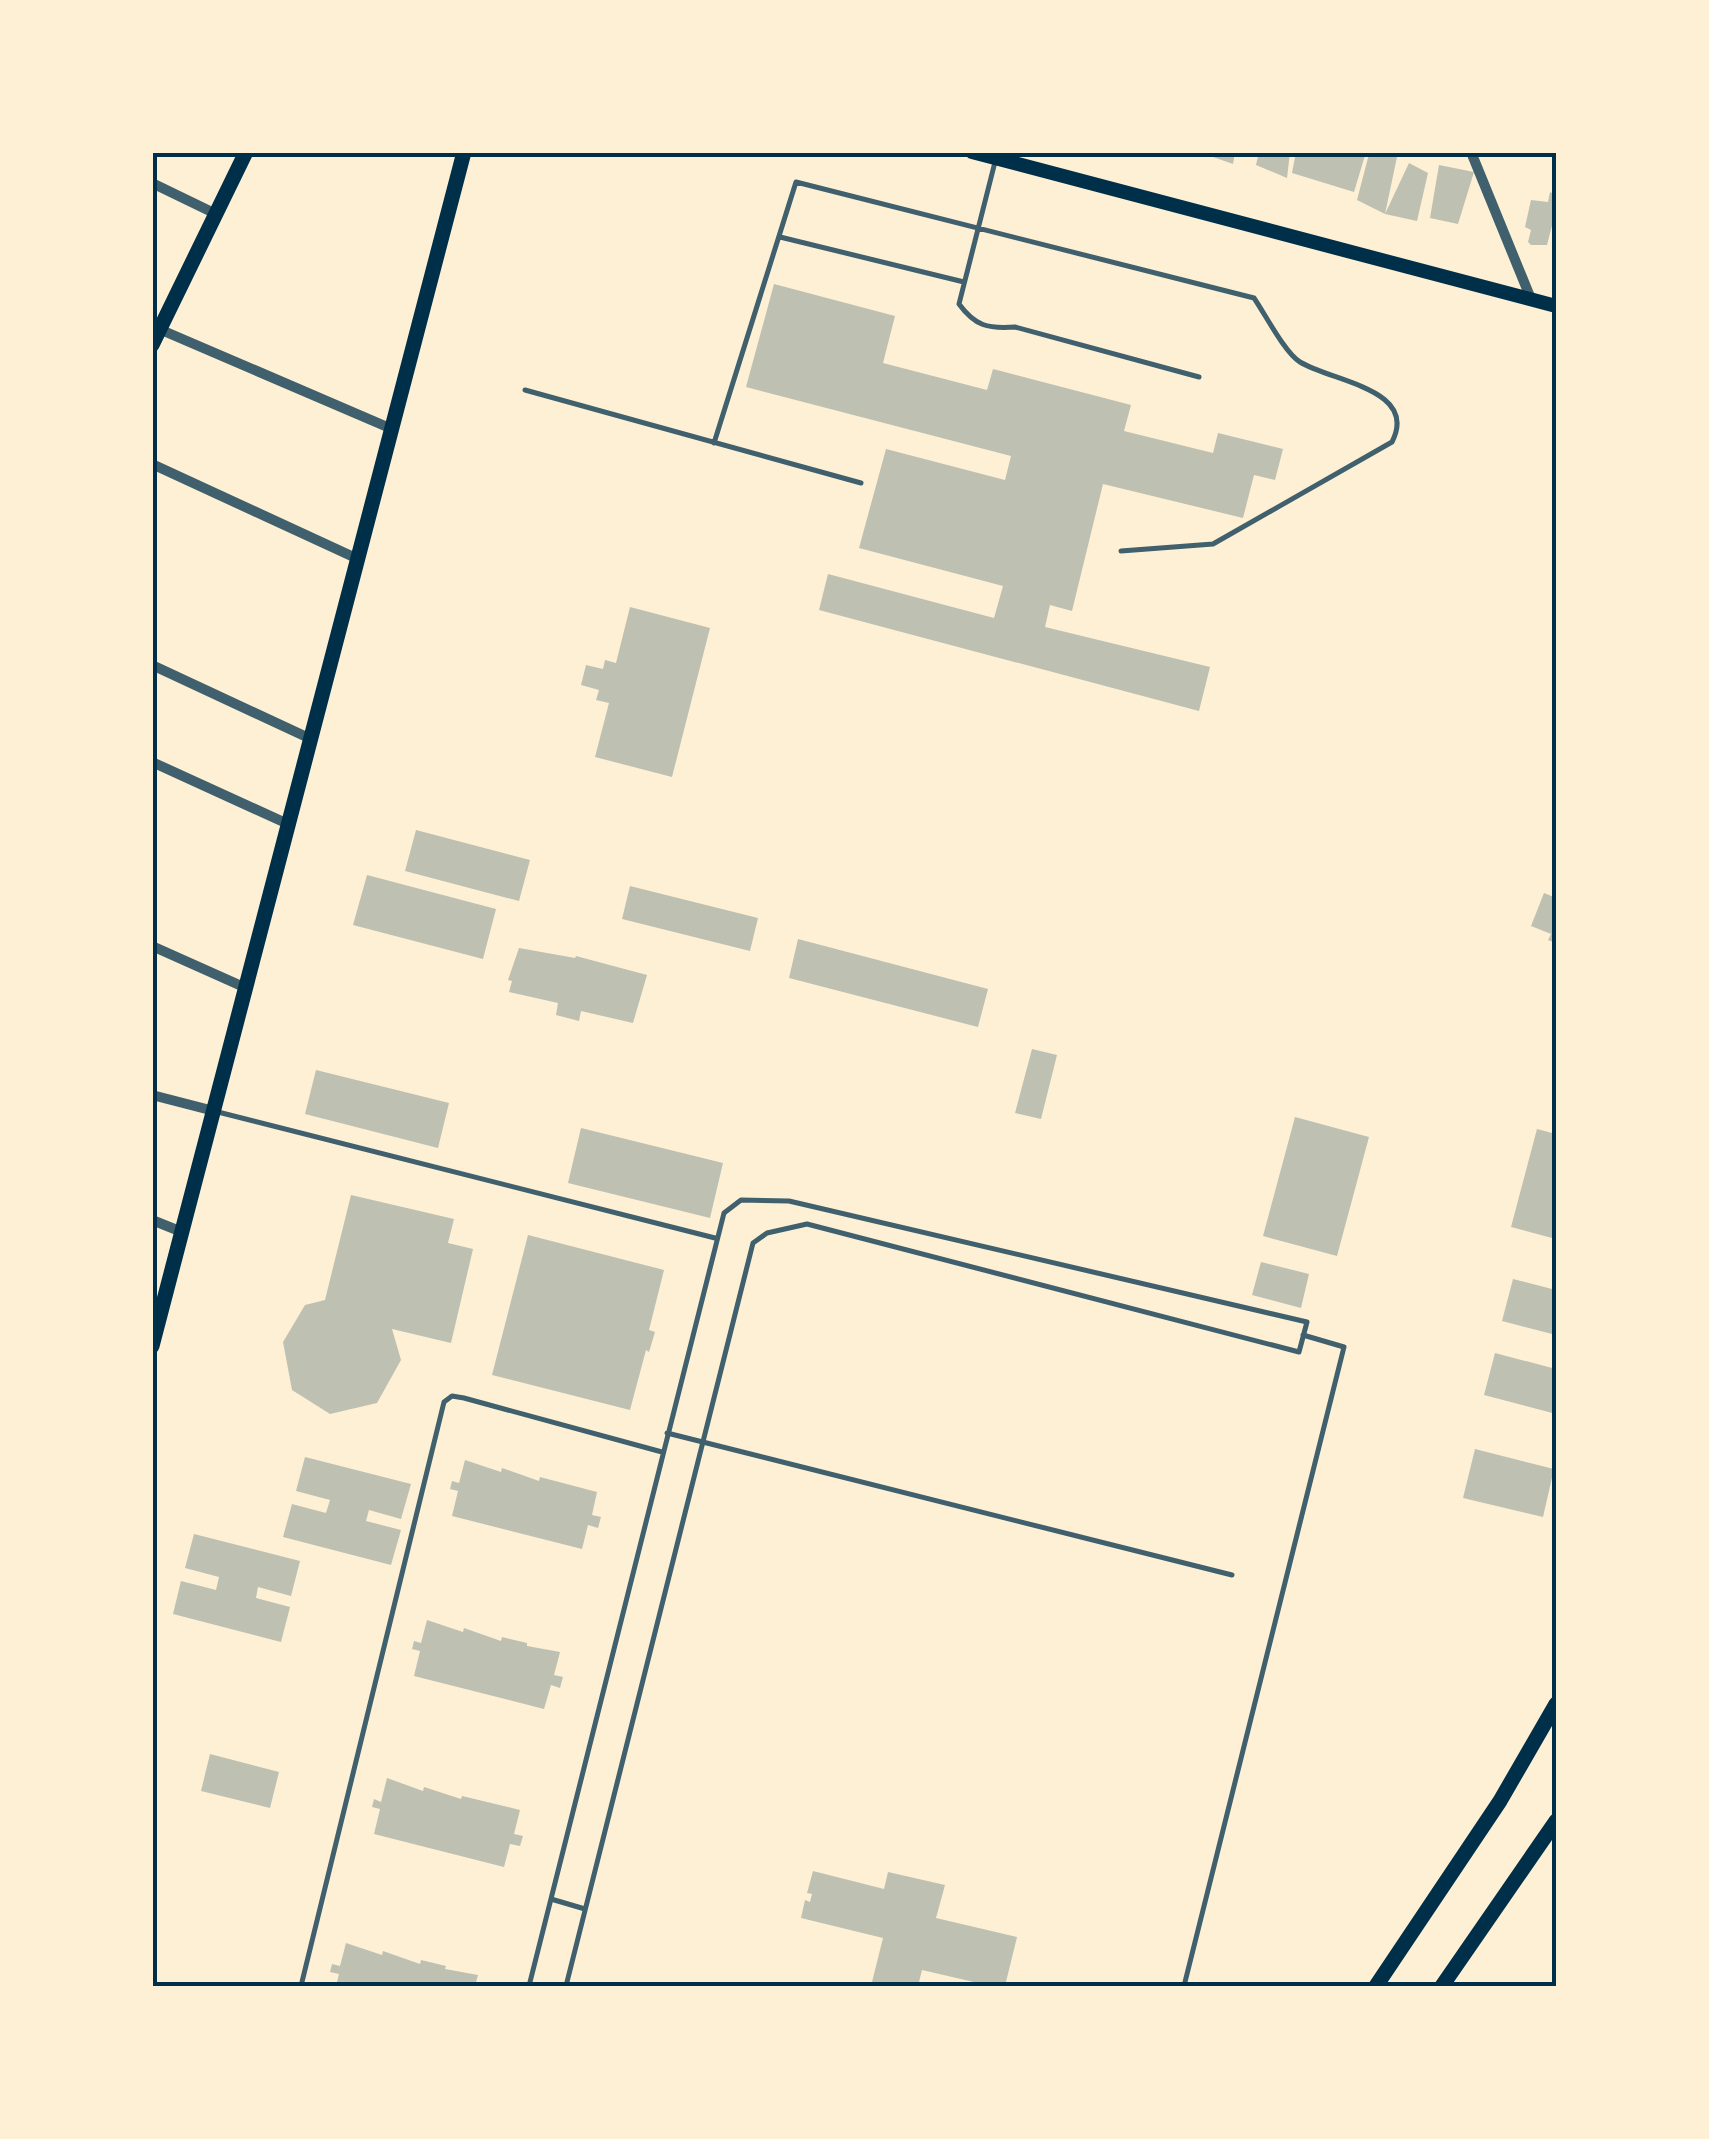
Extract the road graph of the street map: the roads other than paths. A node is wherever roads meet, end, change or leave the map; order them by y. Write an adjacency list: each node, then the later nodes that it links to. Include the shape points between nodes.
1 (246, 152): 7 (main road)
2 (464, 152): 17 (main road)
3 (972, 152): 5 (main road)
4 (1471, 152): 11 (street)
5 (997, 156): 8 (lane); 11 (main road)
6 (152, 183): 7 (street)
7 (216, 214): 13 (main road)
8 (979, 227): 9 (lane, via 796,182); 10 (lane); 21 (lane, via 1254,298 1296,360 1388,400 1399,416 1392,442 1214,544)
9 (780, 237): 10 (lane); 18 (lane)
10 (964, 282): 15 (lane, via 958,304 972,321)
11 (1530, 299): 12 (main road)
12 (1556, 306)
13 (156, 327): 14 (main road); 17 (street)
14 (152, 345)
15 (1199, 378)
16 (525, 390): 18 (lane)
17 (392, 429): 22 (main road)
18 (714, 443): 20 (lane)
19 (152, 464): 22 (street)
20 (861, 483)
21 (1121, 550)
22 (358, 559): 24 (main road)
23 (152, 665): 24 (street)
24 (310, 740): 26 (main road)
25 (152, 762): 26 (street)
26 (288, 824): 28 (main road)
27 (152, 946): 28 (street)
28 (246, 988): 30 (main road)
29 (152, 1095): 30 (street)
30 (214, 1110): 32 (main road); 33 (lane)
31 (152, 1220): 32 (street)
32 (182, 1232): 35 (main road)
33 (716, 1238): 34 (lane, via 724,1213 741,1200 789,1200 1307,1322); 36 (lane)
34 (1304, 1335): 37 (lane, via 1299,1352 807,1224 753,1243); 47 (lane, via 1344,1346)
35 (152, 1346)
36 (667, 1433): 37 (lane); 38 (lane)
37 (702, 1441): 39 (lane); 43 (lane)
38 (662, 1452): 42 (lane); 44 (lane, via 464,1398 444,1402)
39 (1232, 1576)
40 (1556, 1704): 48 (main road)
41 (1556, 1821): 49 (main road)
42 (550, 1899): 43 (lane); 45 (lane)
43 (585, 1909): 46 (lane)
44 (301, 1986)
45 (529, 1986)
46 (566, 1986)
47 (1184, 1986)
48 (1376, 1986)
49 (1442, 1986)

